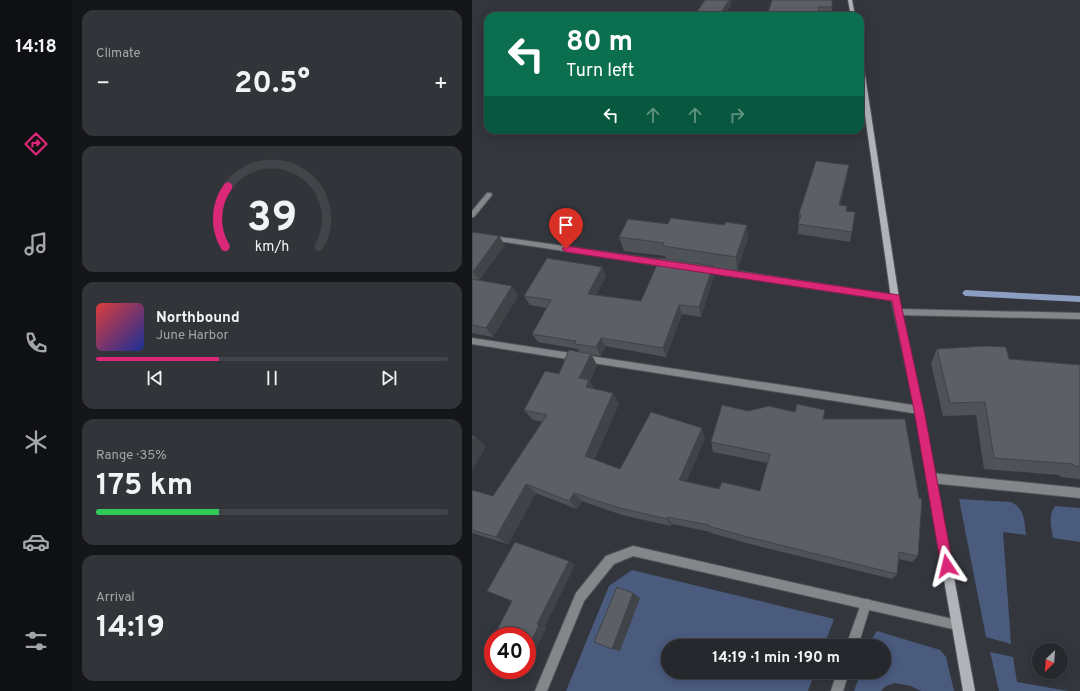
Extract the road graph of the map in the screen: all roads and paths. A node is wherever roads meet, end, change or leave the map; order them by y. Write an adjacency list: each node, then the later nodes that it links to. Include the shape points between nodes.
1 (850, 0): 2 (street)
2 (852, 12)
3 (864, 88): 9 (street)
4 (489, 195): 5 (street)
5 (472, 216)
6 (472, 235): 7 (street)
7 (676, 265)
8 (700, 269): 9 (street)
9 (896, 298): 10 (street)
10 (898, 312): 11 (street); 13 (street)
11 (1080, 316)
12 (472, 341): 13 (street)
13 (919, 410): 14 (street)
14 (931, 478): 15 (street); 17 (street)
15 (1080, 493)
16 (866, 604): 17 (street); 18 (street); 20 (street, via 633,552 610,560 580,597)
17 (957, 625): 22 (street)
18 (854, 639)
19 (841, 679): 21 (street)
20 (541, 691)
21 (837, 691)
22 (969, 691)

